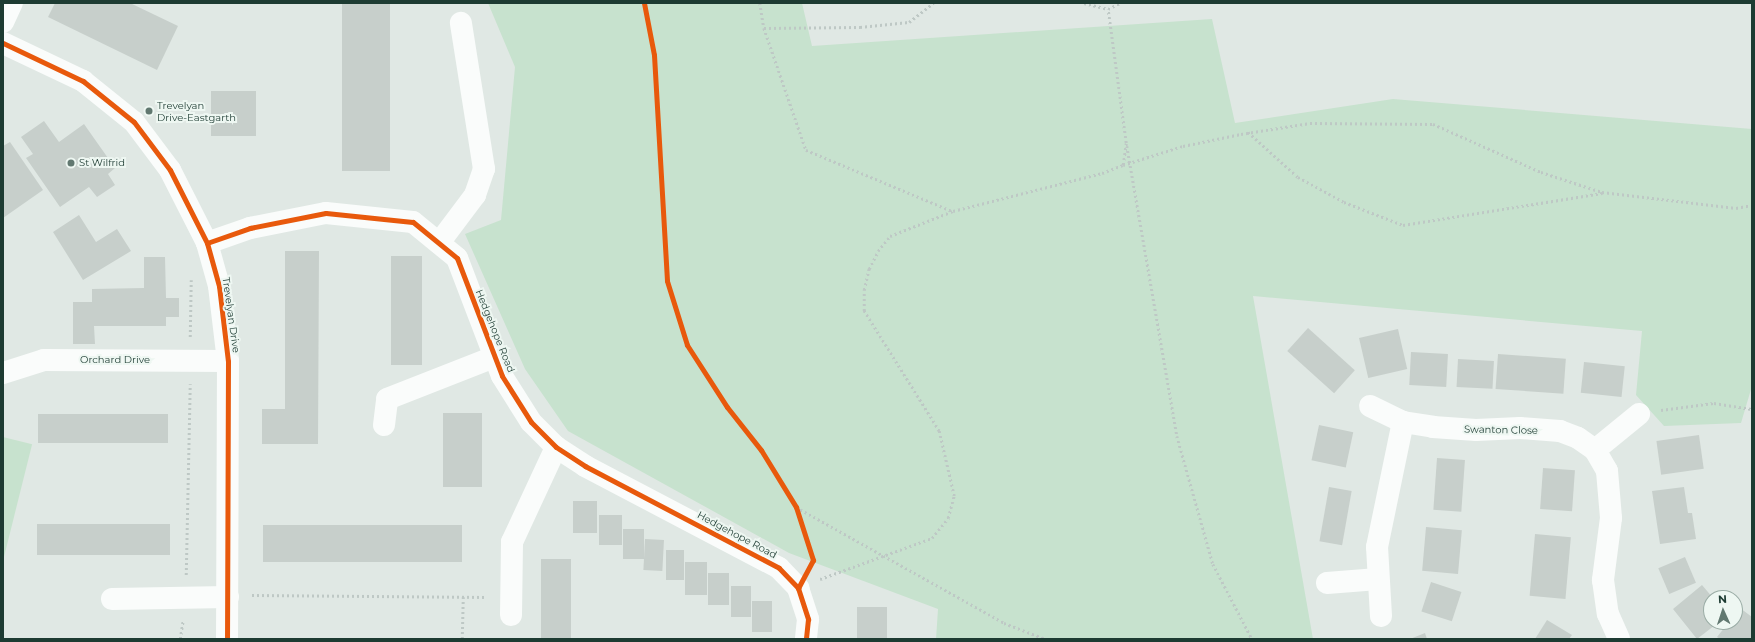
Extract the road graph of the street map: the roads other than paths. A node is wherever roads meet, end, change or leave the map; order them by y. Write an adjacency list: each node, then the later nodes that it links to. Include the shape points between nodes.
1 (12, 3): 2 (street)
2 (3, 22)
3 (461, 23): 6 (street, via 484,169 474,195)
4 (3, 43): 5 (street, Trevelyan Drive, via 83,81 134,122 170,170)
5 (207, 243): 6 (street, Hedgehope Road, via 250,228 326,213 413,222); 8 (street, Trevelyan Drive, via 219,286)
6 (439, 243): 7 (street, Hedgehope Road, via 457,258)
7 (494, 357): 13 (street, via 386,400); 14 (street, Hedgehope Road, via 502,376 531,422)
8 (228, 361): 9 (street, Orchard Drive, via 44,360); 18 (street, Trevelyan Drive)
9 (3, 373)
10 (1370, 406): 12 (street, Swanton Close)
11 (1639, 414): 15 (street)
12 (1403, 422): 15 (street, Swanton Close, via 1476,430 1520,428 1560,431 1578,438); 16 (street, via 1380,524 1377,547)
13 (384, 425)
14 (556, 447): 20 (street, via 512,542); 23 (street, Hedgehope Road, via 585,466 779,568 798,588 808,619)
15 (1595, 450): 24 (street, Swanton Close, via 1607,471 1610,488 1611,518 1603,580 1608,614)
16 (1378, 579): 17 (street); 21 (street)
17 (1327, 583)
18 (228, 596): 19 (street); 22 (street, Trevelyan Drive)
19 (112, 599)
20 (511, 606)
21 (1381, 616)
22 (227, 639)
23 (806, 639)
24 (1619, 639)

